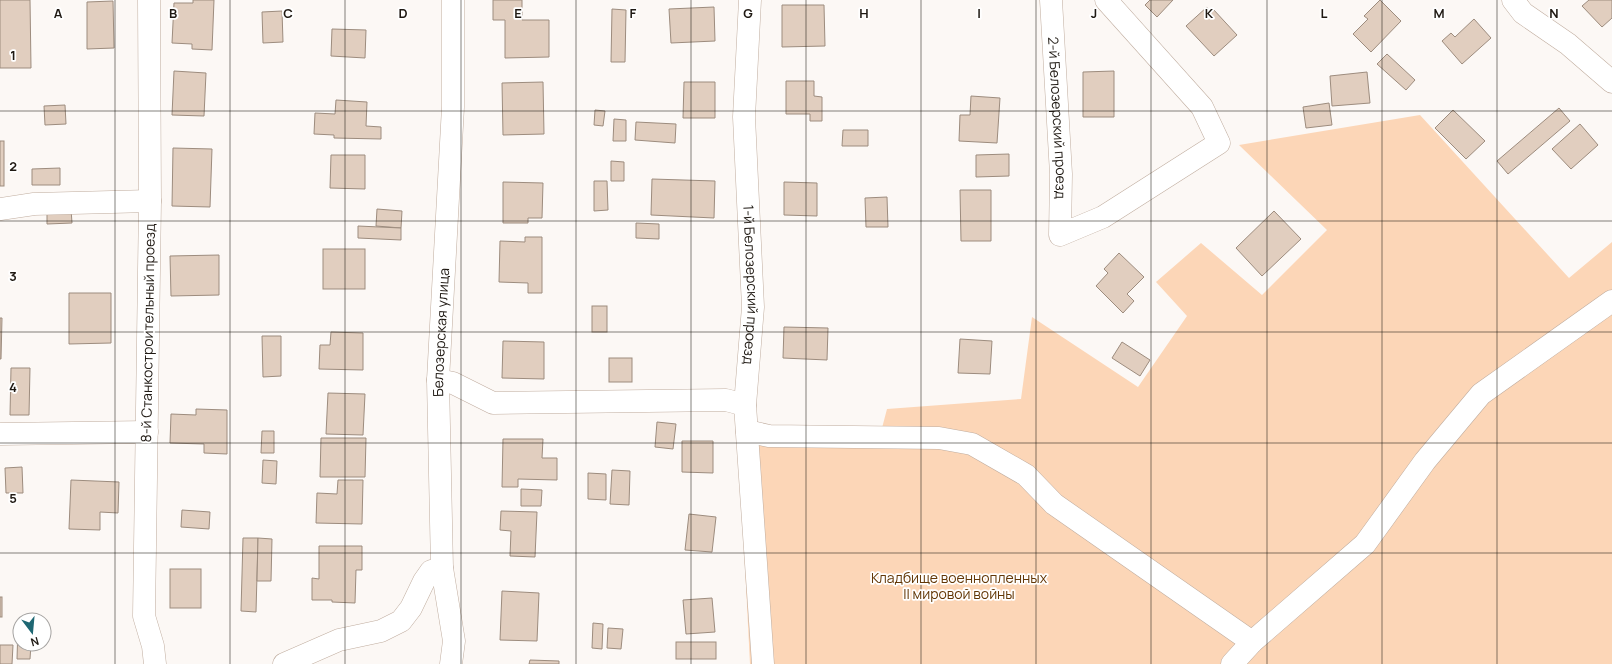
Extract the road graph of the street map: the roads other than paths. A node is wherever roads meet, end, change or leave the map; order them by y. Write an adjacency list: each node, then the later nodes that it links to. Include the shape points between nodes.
1 (150, 0): 8 (street, 8-й Станкостроительный проезд)
2 (453, 0): 11 (street, Белозерская улица, via 453,107)
3 (750, 0): 12 (street, 1-й Белозерский проезд, via 744,117 753,307)
4 (1052, 0): 5 (street, 2-й Белозерский проезд, via 1061,174 1060,235 1103,217 1218,143 1202,107)
5 (1106, 0)
6 (1514, 0): 7 (street, via 1523,13 1568,44)
7 (1612, 82)
8 (150, 201): 9 (street, via 34,204); 14 (street, 8-й Станкостроительный проезд)
9 (0, 209)
10 (1612, 301): 17 (street, via 1481,394 1425,461 1365,544)
11 (438, 380): 12 (street, via 453,383 493,403 726,400); 16 (street, Белозерская улица)
12 (745, 405): 13 (street, 1-й Белозерский проезд)
13 (747, 431): 17 (street, via 769,436 939,438 972,444 1026,475 1054,504); 21 (street, 1-й Белозерский проезд)
14 (147, 432): 15 (street); 18 (street, 8-й Станкостроительный проезд, via 144,616 153,646)
15 (0, 434)
16 (442, 568): 19 (street, via 431,571 401,621 381,631 339,640); 20 (street, Белозерская улица, via 454,641)
17 (1252, 642): 22 (street)
18 (155, 664)
19 (284, 664)
20 (450, 664)
21 (763, 664)
22 (1232, 664)

